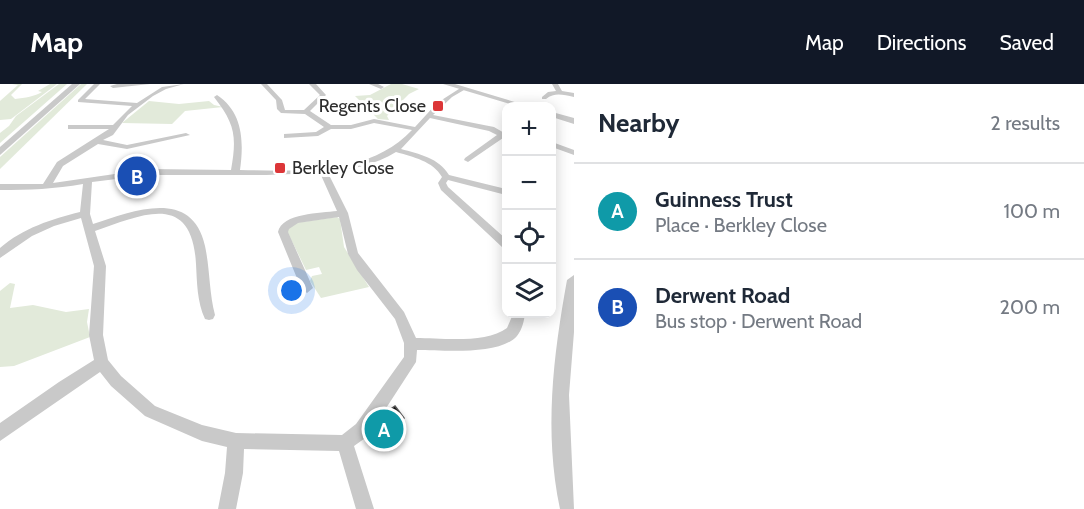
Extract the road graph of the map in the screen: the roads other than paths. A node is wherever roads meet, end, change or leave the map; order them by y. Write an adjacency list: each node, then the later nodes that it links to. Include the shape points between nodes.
1 (76, 84): 34 (street)
2 (97, 84): 18 (street, via 80,101)
3 (147, 84): 11 (street)
4 (181, 84): 9 (street)
5 (264, 84): 19 (street, via 279,99 283,112)
6 (312, 84): 19 (street, via 323,95)
7 (372, 84): 12 (street)
8 (555, 84): 13 (street)
9 (161, 86): 18 (street)
10 (458, 86): 17 (street); 20 (street)
11 (113, 87)
12 (381, 87)
13 (560, 92): 14 (street); 16 (street)
14 (574, 95)
15 (216, 97): 38 (street, via 236,119 241,135)
16 (544, 98)
17 (511, 102)
18 (139, 105): 24 (street)
19 (307, 112): 25 (street)
20 (428, 116): 26 (street); 28 (street, via 491,129)
21 (556, 116): 22 (street)
22 (574, 121)
23 (71, 127): 24 (street)
24 (115, 127): 31 (street)
25 (329, 127): 26 (street, via 374,121); 29 (street, via 318,134)
26 (417, 129): 33 (street)
27 (186, 135): 31 (street, via 127,147)
28 (502, 135)
29 (287, 136)
30 (502, 137): 36 (street)
31 (99, 142): 42 (street, via 60,164)
32 (556, 146): 35 (street)
33 (397, 150): 37 (street, via 366,163); 39 (street, via 434,163 444,170)
34 (0, 152)
35 (574, 153)
36 (468, 160)
37 (323, 171): 38 (street); 44 (street)
38 (235, 172): 40 (street, via 149,172)
39 (446, 177): 43 (street); 47 (street, via 444,188)
40 (88, 181): 42 (street); 45 (street)
41 (0, 187): 42 (street)
42 (46, 187)
43 (502, 188)
44 (343, 213): 50 (street, via 295,220 284,226 283,232); 53 (street, via 351,251 385,294)
45 (85, 214): 46 (street); 48 (street, via 39,228)
46 (90, 229): 51 (street, via 156,211 186,216 200,246 201,283); 54 (street, via 100,266 96,334)
47 (502, 240)
48 (2, 249)
49 (574, 280): 58 (street, via 560,394)
50 (307, 288)
51 (209, 315)
52 (518, 318): 53 (street, via 511,333 494,342)
53 (412, 344): 57 (street, via 411,358 362,430)
54 (102, 363): 55 (street); 56 (street, via 150,411 202,433)
55 (0, 433)
56 (236, 441): 57 (street); 59 (street)
57 (345, 443): 60 (street)
58 (568, 452): 61 (street, via 564,485)
59 (226, 509)
60 (365, 509)
61 (571, 509)

